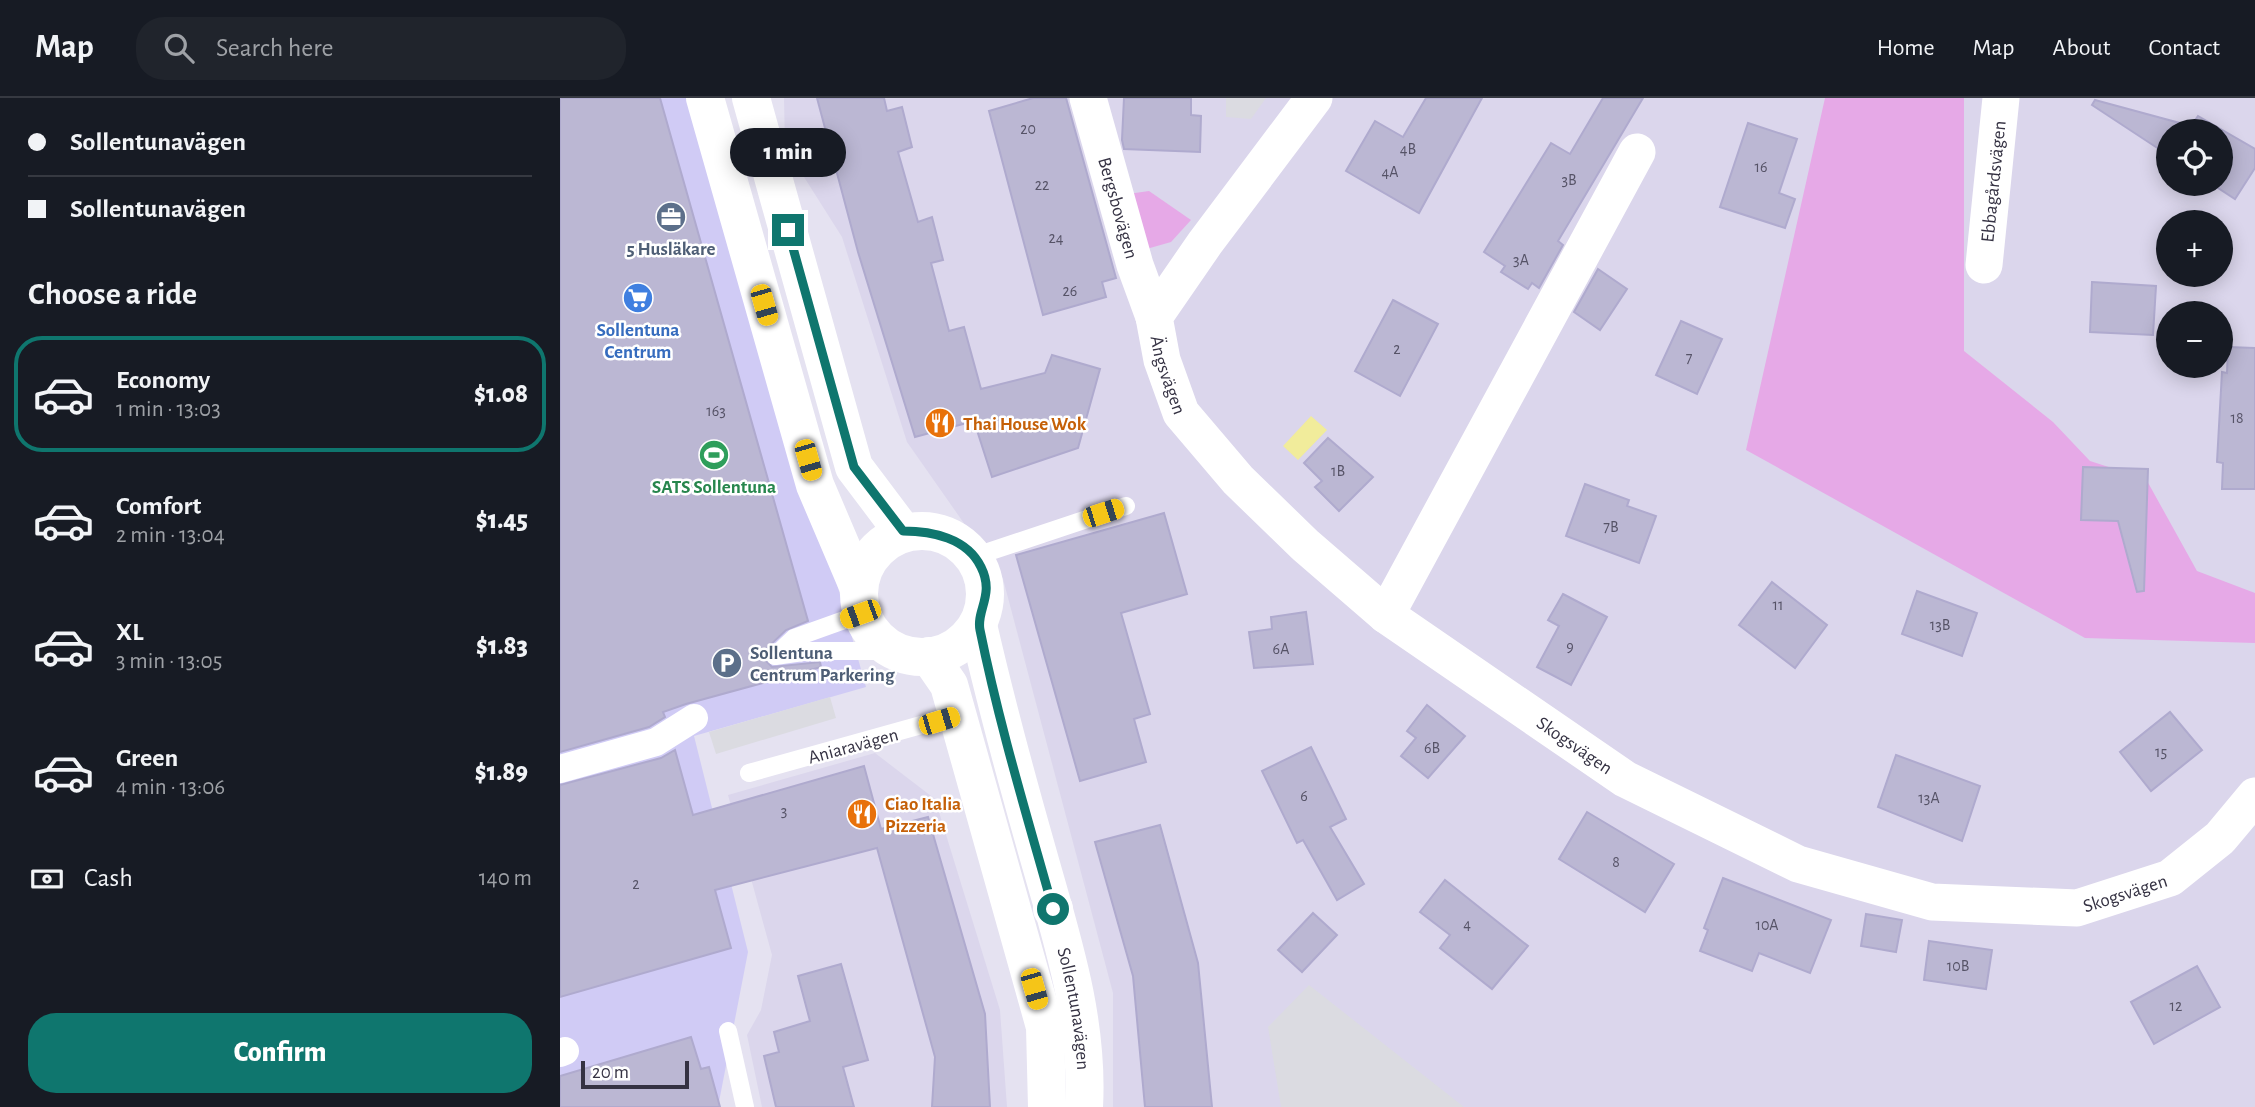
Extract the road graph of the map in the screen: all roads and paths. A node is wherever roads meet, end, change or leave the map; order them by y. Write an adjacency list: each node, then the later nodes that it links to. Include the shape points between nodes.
1 (705, 98): 12 (street, via 815,485)
2 (751, 98): 10 (street, via 854,467)
3 (1088, 98): 8 (street, Bergsbovägen)
4 (1314, 98): 8 (street, Ängsvägen)
5 (2001, 98): 7 (street, Ebbagårdsvägen)
6 (1637, 152): 13 (street)
7 (1984, 265)
8 (1154, 317): 13 (street, Ängsvägen, via 1162,360 1181,413 1238,480)
9 (1126, 506): 11 (lane)
10 (903, 531): 11 (street, via 930,531); 12 (street, via 888,538 869,557)
11 (973, 557): 14 (street, via 981,566 986,586 986,604)
12 (859, 600): 15 (street, via 871,633); 15 (lane, via 794,638 775,656 810,651)
13 (1386, 615): 20 (street, Skogsvägen, via 1625,779 1798,864 1932,902 2077,908 2170,878 2220,838)
14 (978, 625): 15 (street, via 951,651); 24 (street, Sollentunavägen, via 1082,1021)
15 (911, 654): 16 (street, Sollentunavägen, via 949,685)
16 (957, 715): 19 (lane, Aniaravägen); 23 (street, Sollentunavägen, via 1045,1027)
17 (694, 718): 18 (street, via 656,742)
18 (560, 769)
19 (749, 773)
20 (2255, 796)
21 (728, 1031): 22 (lane)
22 (745, 1107)
23 (1047, 1107)
24 (1084, 1107)

